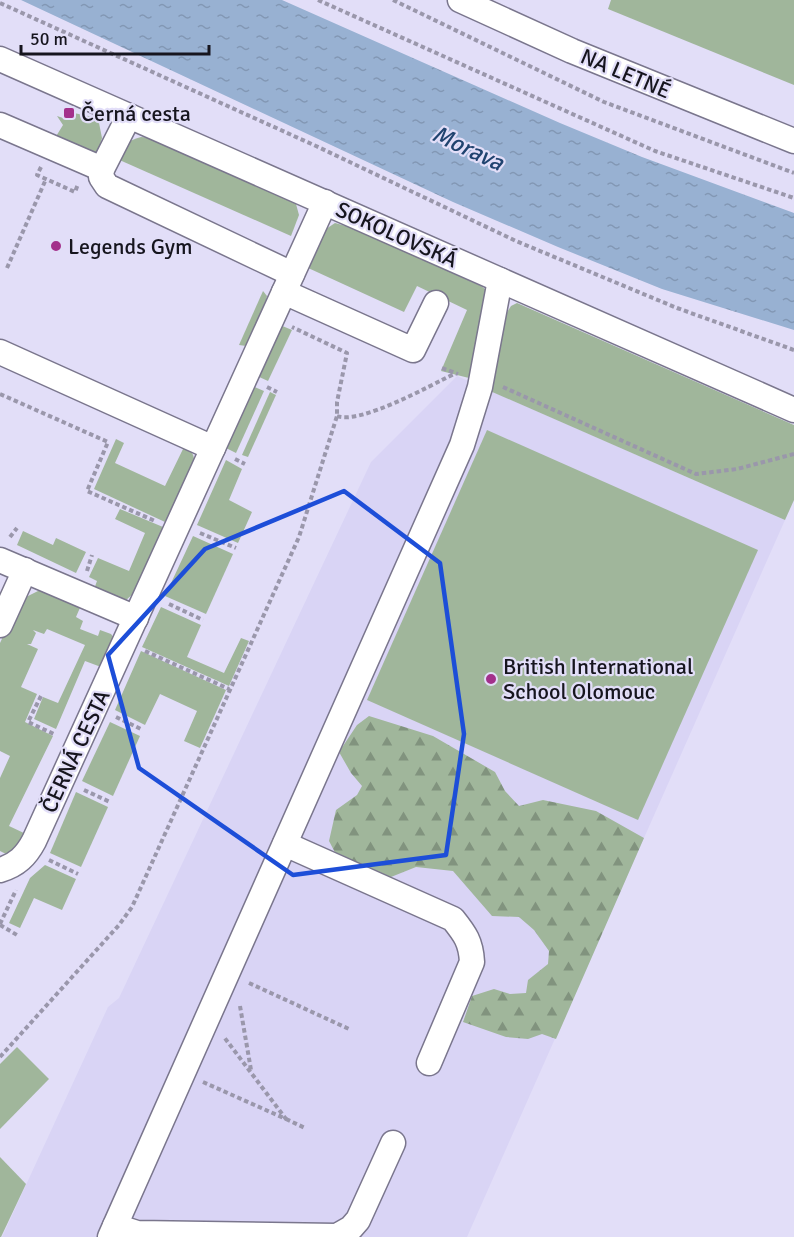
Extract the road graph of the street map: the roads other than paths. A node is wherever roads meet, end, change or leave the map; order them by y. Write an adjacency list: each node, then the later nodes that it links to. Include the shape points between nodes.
1 (460, 0): 5 (street, NA LETNÉ, via 572,51)
2 (0, 58): 3 (street, SOKOLOVSKÁ)
3 (129, 116): 6 (street); 7 (street, SOKOLOVSKÁ)
4 (0, 125): 6 (street)
5 (794, 141)
6 (102, 169): 9 (street, via 106,186)
7 (325, 202): 8 (street, SOKOLOVSKÁ); 9 (street, ČERNÁ CESTA)
8 (500, 280): 12 (street, SOKOLOVSKÁ); 18 (street, via 481,380 462,445)
9 (288, 283): 10 (street, via 413,350); 13 (street, ČERNÁ CESTA)
10 (436, 303)
11 (0, 352): 13 (street)
12 (794, 410)
13 (224, 453): 16 (street, ČERNÁ CESTA)
14 (0, 560): 15 (street)
15 (25, 570): 16 (street); 17 (street)
16 (136, 618): 19 (street, ČERNÁ CESTA, via 29,851 19,862)
17 (0, 625)
18 (285, 844): 20 (street, via 453,919 464,932 472,962); 22 (street, via 231,974)
19 (0, 870)
20 (429, 1063)
21 (393, 1143): 22 (street, via 358,1220 338,1236)
22 (113, 1232)

